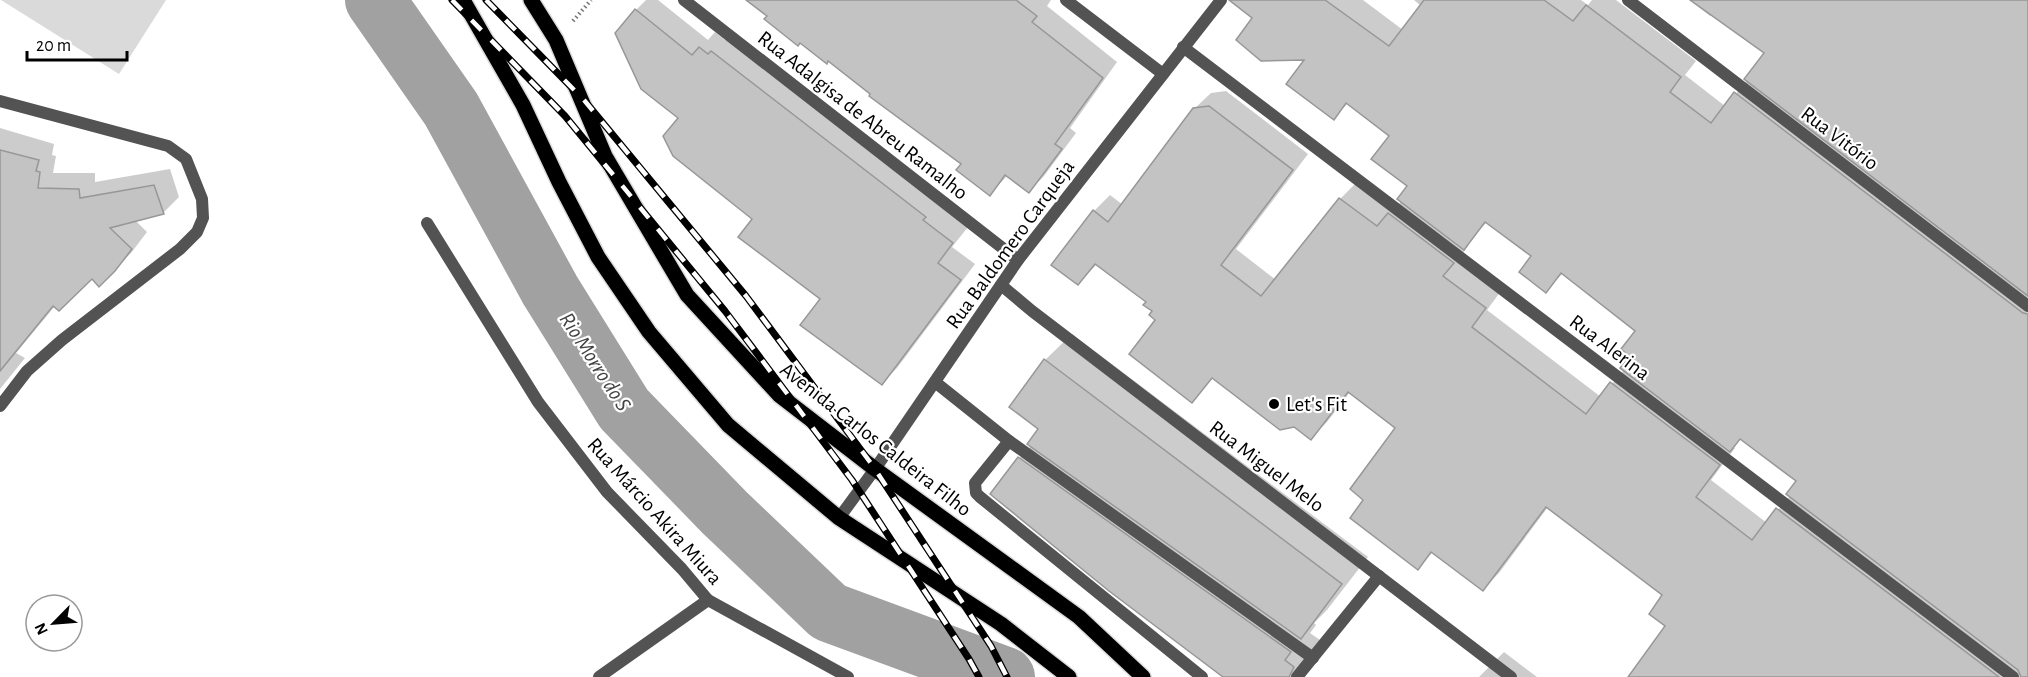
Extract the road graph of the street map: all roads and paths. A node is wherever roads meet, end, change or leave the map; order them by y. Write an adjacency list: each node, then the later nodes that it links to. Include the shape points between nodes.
1 (463, 0): 18 (main road, via 523,105 598,256 649,332 728,425)
2 (531, 0): 17 (main road, Avenida Carlos Caldeira Filho, via 556,40 605,156 687,295 779,395)
3 (684, 0): 11 (street, Rua Adalgisa de Abreu Ramalho)
4 (1066, 0): 8 (street)
5 (1221, 0): 7 (street, Rua Baldomero Carqueja)
6 (1628, 0): 13 (street, Rua Vitório)
7 (1183, 47): 8 (street, Rua Baldomero Carqueja); 29 (street, Rua Alerina)
8 (1163, 74): 11 (street, Rua Baldomero Carqueja)
9 (0, 101): 15 (street, via 168,146 186,159 202,200 202,218 196,232 180,249 27,371)
10 (427, 223): 20 (street, Rua Márcio Akira Miura, via 538,402 607,492)
11 (1018, 260): 12 (street, Rua Baldomero Carqueja)
12 (1001, 285): 14 (street, Rua Baldomero Carqueja); 19 (street, Rua Miguel Melo)
13 (2028, 306)
14 (935, 382): 16 (street); 17 (street, Rua Baldomero Carqueja)
15 (0, 406)
16 (1009, 441): 21 (street); 26 (street, via 975,483 976,493)
17 (875, 469): 18 (street, Rua Baldomero Carqueja); 25 (main road, Avenida Carlos Caldeira Filho, via 1079,617)
18 (839, 518): 24 (main road, via 1001,624)
19 (1379, 576): 21 (street); 28 (street, Rua Miguel Melo)
20 (708, 600): 22 (street); 23 (street, Rua Márcio Akira Miura)
21 (1313, 658): 27 (street)
22 (599, 677)
23 (848, 677)
24 (1069, 677)
25 (1143, 677)
26 (1202, 677)
27 (1297, 677)
28 (1511, 677)
29 (2013, 677)

